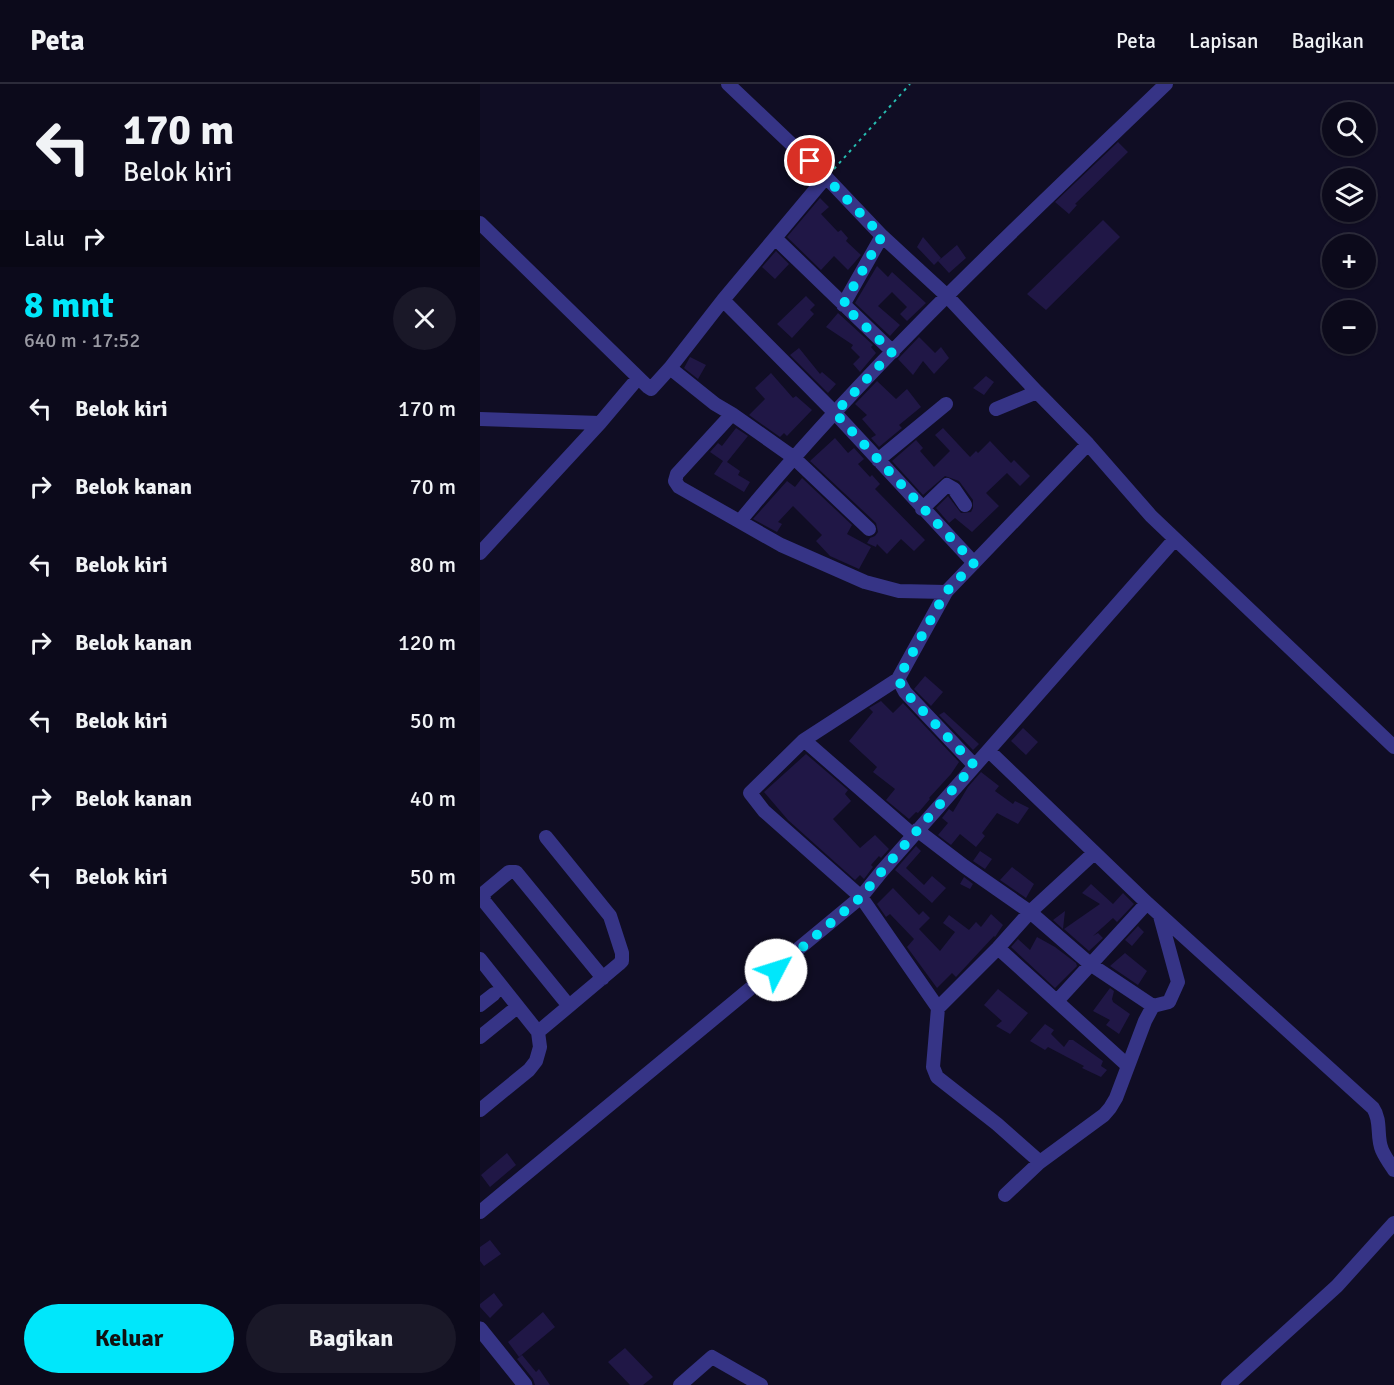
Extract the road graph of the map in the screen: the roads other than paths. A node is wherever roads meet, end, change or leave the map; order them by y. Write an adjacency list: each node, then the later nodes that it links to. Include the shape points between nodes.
1 (728, 84): 3 (street)
2 (1166, 84): 7 (street)
3 (826, 177): 5 (street); 6 (street)
4 (480, 223): 12 (street)
5 (882, 236): 7 (street); 9 (street)
6 (775, 238): 8 (street); 9 (street)
7 (946, 295): 10 (street); 13 (street)
8 (723, 300): 11 (street); 16 (street)
9 (843, 305): 10 (street)
10 (892, 352): 16 (street)
11 (670, 368): 12 (street, via 651,389); 17 (street)
12 (643, 382): 19 (street)
13 (1037, 393): 15 (street); 20 (street)
14 (946, 404): 22 (street)
15 (996, 409)
16 (835, 413): 21 (street); 22 (street)
17 (732, 414): 21 (street); 25 (street, via 677,474 675,482)
18 (480, 419): 19 (street)
19 (600, 423): 28 (street)
20 (1088, 444): 27 (street); 29 (street)
21 (793, 457): 25 (street); 26 (street)
22 (878, 460): 24 (street)
23 (965, 505): 24 (street, via 947,485)
24 (922, 509): 29 (street)
25 (740, 521): 30 (street, via 781,545 865,582 899,591)
26 (869, 529)
27 (1175, 539): 33 (street); 34 (street)
28 (480, 553)
29 (974, 563): 30 (street)
30 (946, 592): 31 (street)
31 (898, 679): 32 (street); 35 (street, via 905,692)
32 (804, 740): 36 (street); 39 (street, via 750,793 764,811)
33 (1394, 747)
34 (989, 751): 35 (street); 38 (street)
35 (974, 765): 36 (street)
36 (915, 832): 39 (street); 41 (street)
37 (546, 837): 46 (street, via 610,916 622,957)
38 (1094, 853): 40 (street); 41 (street)
39 (861, 897): 52 (street); 61 (street)
40 (1146, 903): 42 (street); 45 (street)
41 (1030, 912): 43 (street); 45 (street)
42 (1160, 915): 51 (street, via 1178,982 1169,1002); 59 (street, via 1372,1108 1378,1120 1381,1149)
43 (998, 948): 48 (street); 52 (street)
44 (480, 959): 54 (street)
45 (1090, 964): 48 (street); 51 (street)
46 (603, 978): 50 (street); 50 (street, via 516,873 509,872 485,892 483,900)
47 (494, 994): 49 (street)
48 (1057, 1001): 56 (street)
49 (480, 1005)
50 (568, 1006): 54 (street)
51 (1153, 1006): 56 (street)
52 (938, 1008): 58 (street, via 933,1067 937,1077)
53 (511, 1012): 55 (street)
54 (538, 1032): 57 (street, via 540,1047 536,1061)
55 (480, 1037)
56 (1127, 1065): 58 (street, via 1116,1098 1104,1115)
57 (480, 1110)
58 (1040, 1162): 60 (street)
59 (1394, 1170)
60 (1005, 1195)
61 (480, 1212)
62 (1394, 1223): 67 (street, via 1336,1286)
63 (480, 1329): 64 (street)
64 (525, 1385)
65 (680, 1385): 66 (street, via 711,1357)
66 (761, 1385)
67 (1228, 1385)

